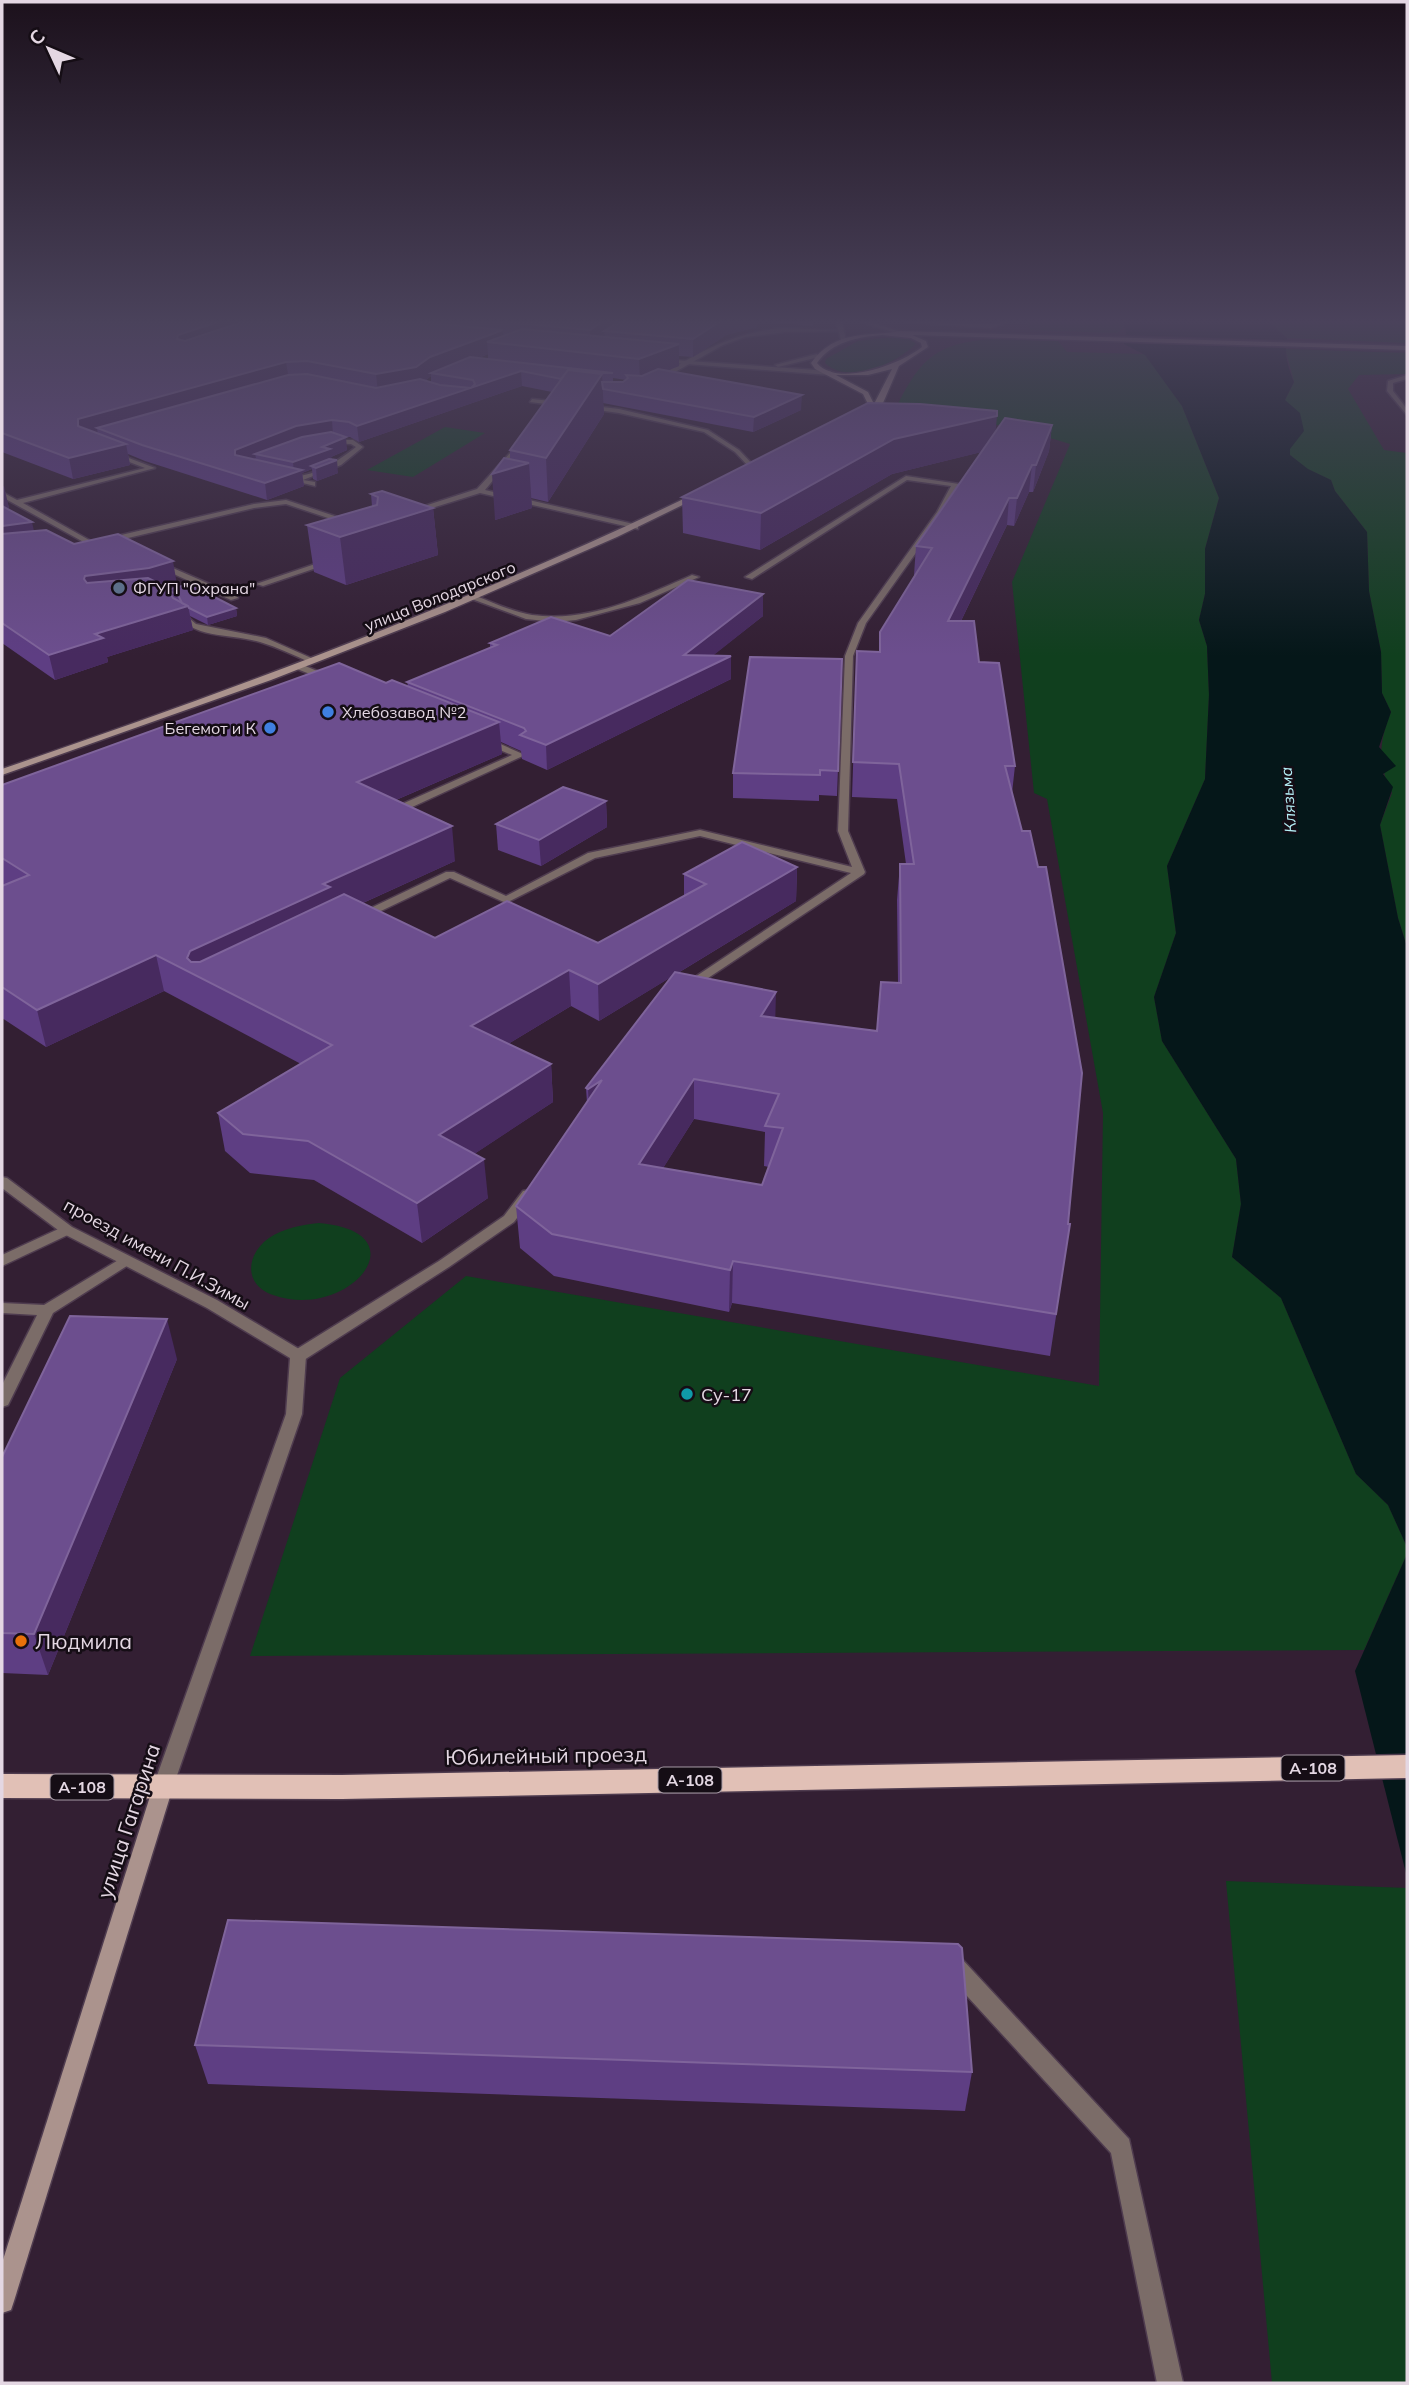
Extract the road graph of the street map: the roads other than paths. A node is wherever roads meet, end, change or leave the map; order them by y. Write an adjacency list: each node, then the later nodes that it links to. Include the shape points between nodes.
1 (530, 433): 11 (street)
2 (711, 433): 6 (street)
3 (314, 443): 9 (street, via 338,440 360,447 339,464)
4 (107, 452): 14 (street, via 152,468)
5 (766, 461): 6 (main road)
6 (753, 468): 7 (main road)
7 (741, 474)
8 (274, 475): 9 (street)
9 (296, 480): 10 (street)
10 (312, 484)
11 (480, 491): 15 (street); 17 (street)
12 (706, 491): 17 (main road, улица Володарского)
13 (2, 494): 14 (street)
14 (16, 502): 18 (street)
15 (401, 515)
16 (362, 527): 18 (street, via 286,502)
17 (635, 527): 29 (main road, улица Володарского)
18 (89, 543): 19 (street); 20 (street)
19 (77, 545)
20 (117, 545)
21 (339, 559): 26 (street)
22 (153, 561): 25 (street)
23 (695, 577): 29 (street, via 614,608 570,618 531,618)
24 (750, 577): 37 (street, via 906,478 954,484 941,512 862,623 849,656 843,831)
25 (201, 583): 27 (street); 28 (street)
26 (260, 584)
27 (190, 586)
28 (234, 598)
29 (473, 598): 31 (main road, улица Володарского)
30 (175, 607): 31 (street, via 181,618 217,635 262,639)
31 (314, 661): 32 (main road, улица Володарского)
32 (300, 667): 33 (street); 35 (main road, улица Володарского)
33 (340, 683)
34 (471, 735): 36 (street, via 520,755)
35 (2, 772)
36 (406, 806)
37 (860, 872): 38 (street, via 700,833 592,855 506,900 450,874); 39 (street)
38 (350, 921)
39 (678, 993)
40 (2, 1181): 42 (street, проезд имени П.И.Зимы)
41 (533, 1187): 47 (street, via 509,1219)
42 (67, 1230): 43 (street); 44 (street, проезд имени П.И.Зимы)
43 (2, 1261)
44 (125, 1261): 46 (street); 47 (street, проезд имени П.И.Зимы, via 212,1304)
45 (2, 1308): 46 (street)
46 (47, 1310): 48 (street)
47 (298, 1356): 51 (street, улица Гагарина, via 294,1414)
48 (2, 1401)
49 (1407, 1766): 51 (highway, Юбилейный проезд / А-108)
50 (2, 1786): 51 (highway, Юбилейный проезд / А-108)
51 (163, 1787): 53 (main road, улица Гагарина)
52 (938, 1949): 54 (street, via 1121,2147)
53 (2, 2301)
54 (1170, 2383)

